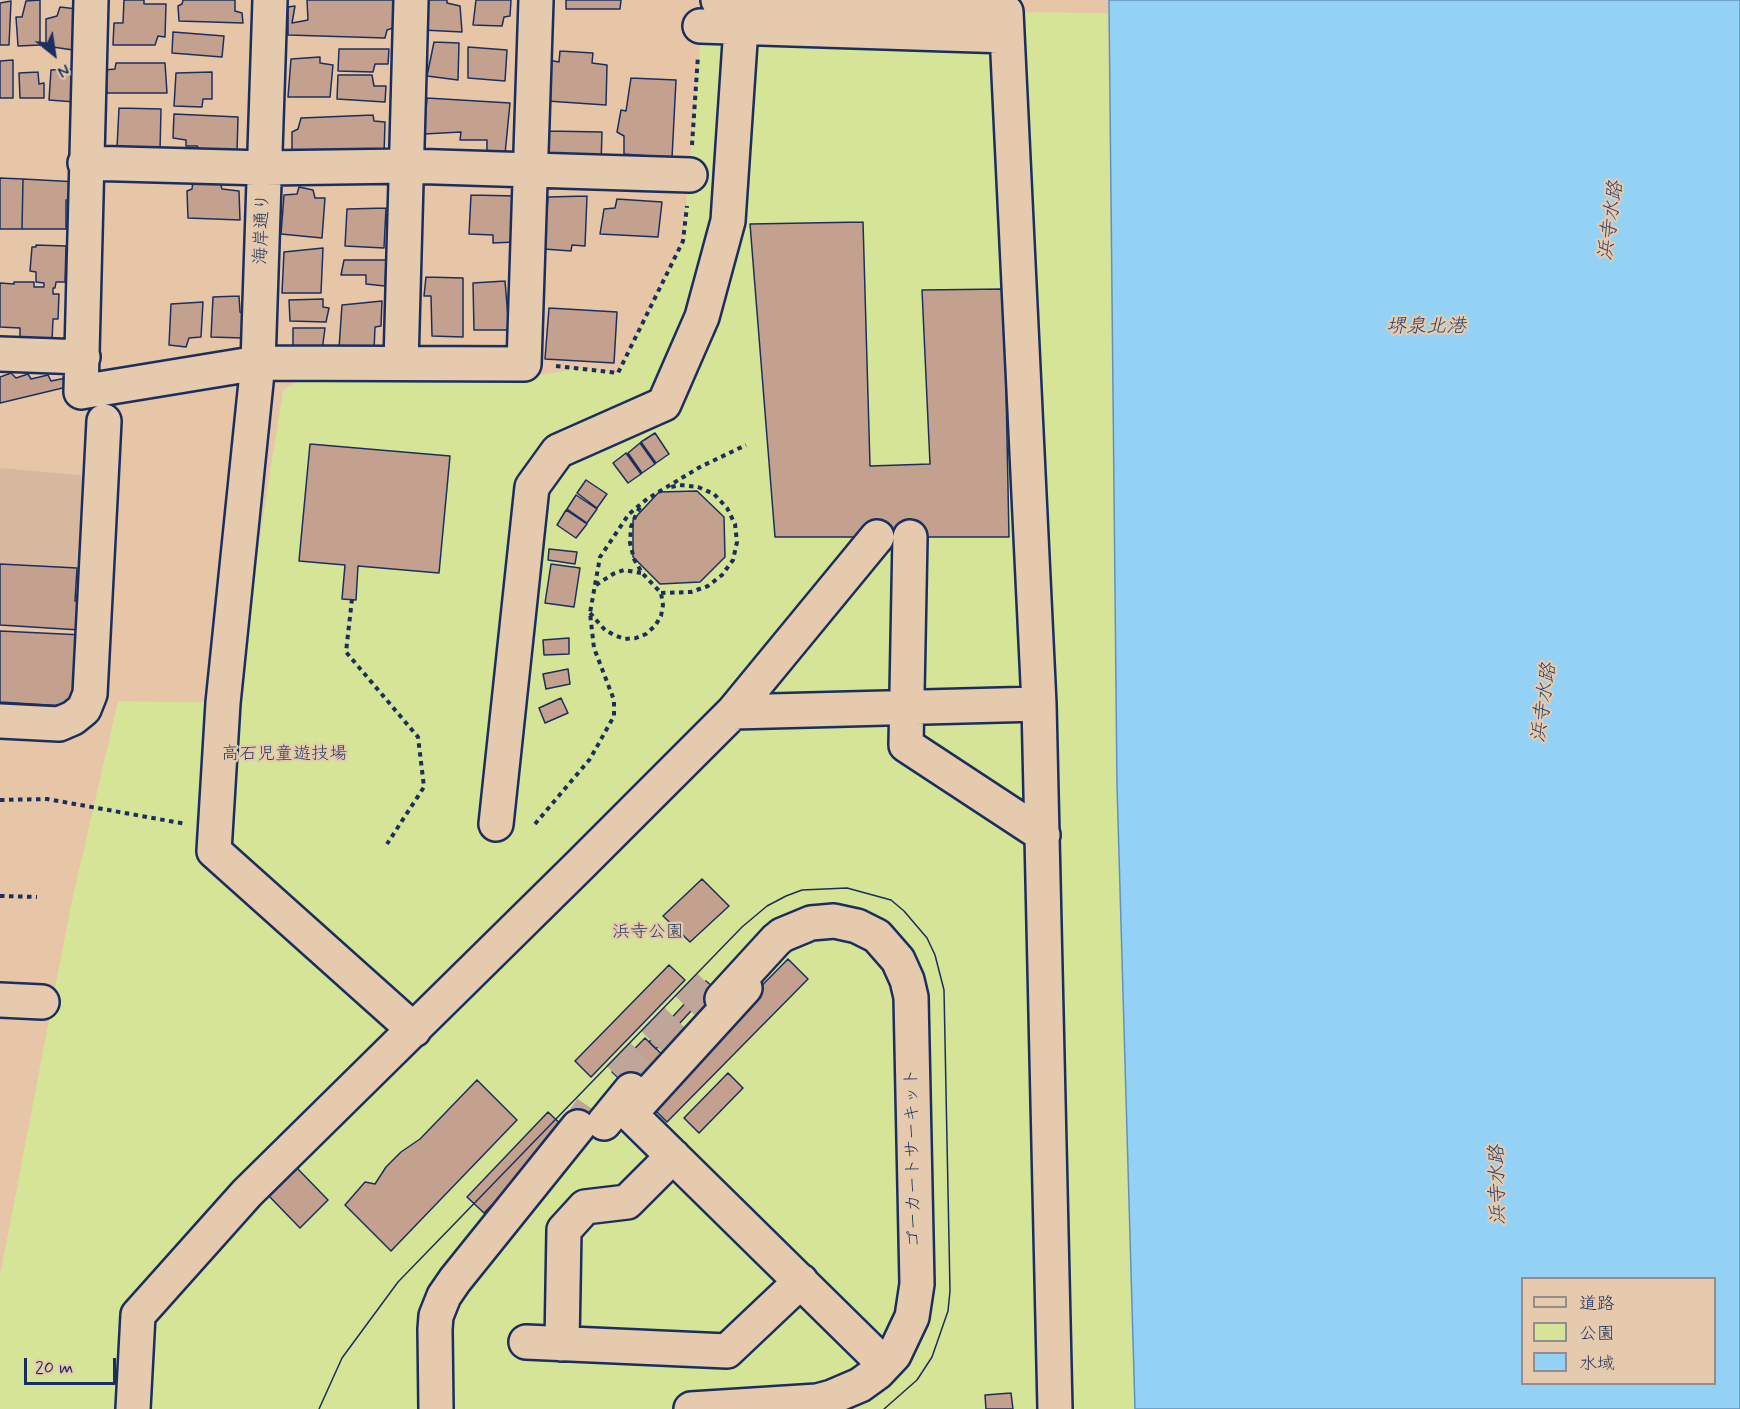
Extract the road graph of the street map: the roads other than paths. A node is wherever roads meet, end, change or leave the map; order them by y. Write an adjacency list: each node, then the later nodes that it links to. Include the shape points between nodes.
1 (90, 0): 8 (street)
2 (270, 0): 10 (street, 海岸通り)
3 (411, 0): 9 (street)
4 (536, 0): 11 (street)
5 (709, 13): 6 (street); 7 (street, via 1006,12)
6 (741, 27): 7 (street); 24 (street, via 728,221 702,317 664,404 558,451 532,487)
7 (1007, 36): 20 (street)
8 (86, 163): 10 (street); 14 (street)
9 (405, 166): 10 (street); 11 (street); 16 (street)
10 (265, 168): 15 (street, 海岸通り)
11 (531, 170): 12 (street); 16 (street, via 524,364)
12 (690, 175)
13 (0, 354): 14 (street)
14 (82, 357): 15 (street, via 81,393)
15 (258, 363): 16 (street); 29 (street, 海岸通り, via 223,703 214,851)
16 (401, 363)
17 (104, 421): 23 (street, via 90,694 84,709 59,724)
18 (877, 537): 22 (street)
19 (910, 537): 21 (street)
20 (1039, 704): 21 (street); 25 (street)
21 (906, 707): 22 (street); 25 (street, via 906,745)
22 (733, 712): 29 (street)
23 (0, 721)
24 (496, 824)
25 (1042, 835): 42 (street)
26 (801, 926): 31 (street, via 630,1114); 40 (street, ゴーカートサーキット, via 834,921 878,936 898,960 907,980 911,997 917,1284 912,1317 894,1356 879,1372 846,1392 817,1401); 41 (street, ゴーカートサーキット, via 782,935 715,992 763,930 779,918 804,908 839,904 862,910 890,926 906,942 924,981 932,1302 925,1328 903,1370 886,1389)
27 (0, 1000): 28 (street)
28 (42, 1002)
29 (414, 1030): 37 (street, via 247,1193 138,1315)
30 (625, 1084): 36 (street, via 591,1124 453,1313 443,1320)
31 (673, 1156): 32 (street); 34 (street, via 627,1202 585,1207 564,1230)
32 (801, 1281): 34 (street, via 727,1351); 35 (street)
33 (526, 1342): 34 (street)
34 (562, 1344)
35 (872, 1352)
36 (442, 1371): 38 (street); 39 (street)
37 (133, 1409)
38 (436, 1409)
39 (448, 1409)
40 (690, 1409)
41 (851, 1409)
42 (1055, 1409)

